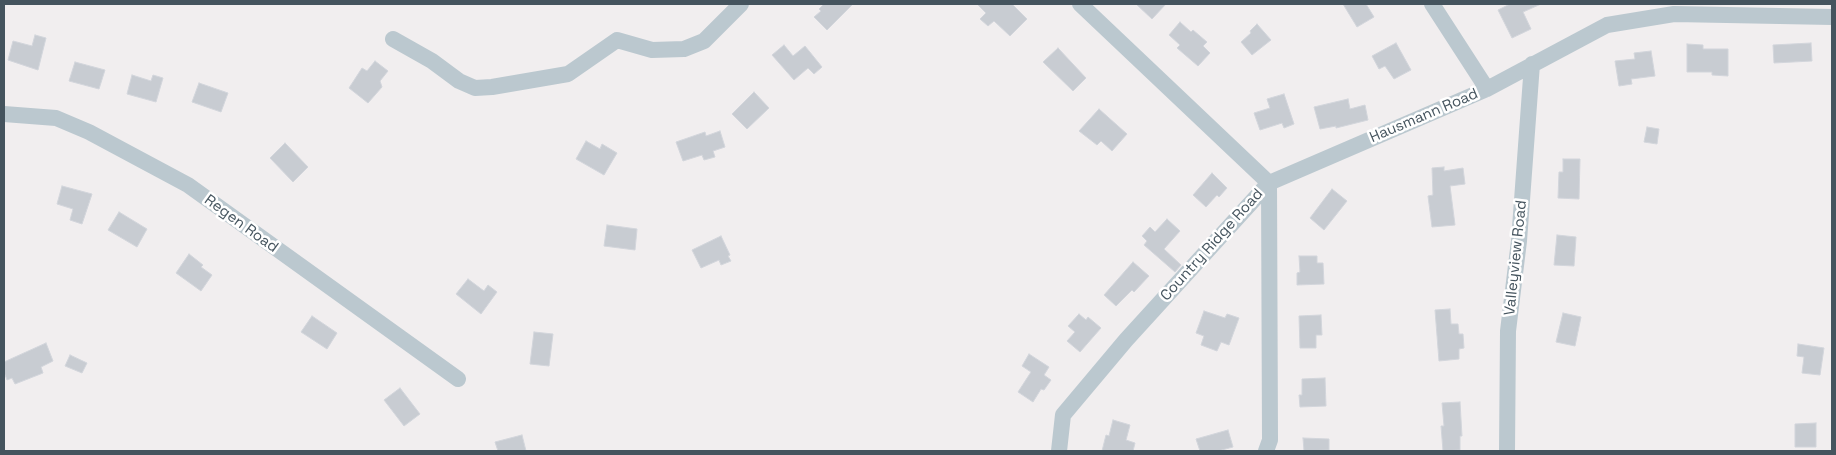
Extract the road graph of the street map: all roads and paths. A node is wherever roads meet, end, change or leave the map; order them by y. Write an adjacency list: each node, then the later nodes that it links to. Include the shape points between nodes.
1 (741, 4): 5 (street, via 704,41 684,49 652,50 618,40 568,74 492,87 475,88 459,81 432,61)
2 (1080, 4): 9 (street)
3 (1432, 4): 7 (street)
4 (1832, 17): 6 (street, Hausmann Road, via 1674,14 1607,26)
5 (392, 39)
6 (1532, 64): 7 (street, Hausmann Road); 13 (street, Valleyview Road, via 1519,241 1508,331)
7 (1487, 88): 9 (street, Hausmann Road)
8 (4, 114): 10 (street, Regen Road, via 56,118 188,185)
9 (1269, 183): 11 (street, Country Ridge Road, via 1063,414); 12 (street, Country Ridge Road, via 1270,440)
10 (458, 379)
11 (1059, 451)
12 (1266, 451)
13 (1507, 451)

